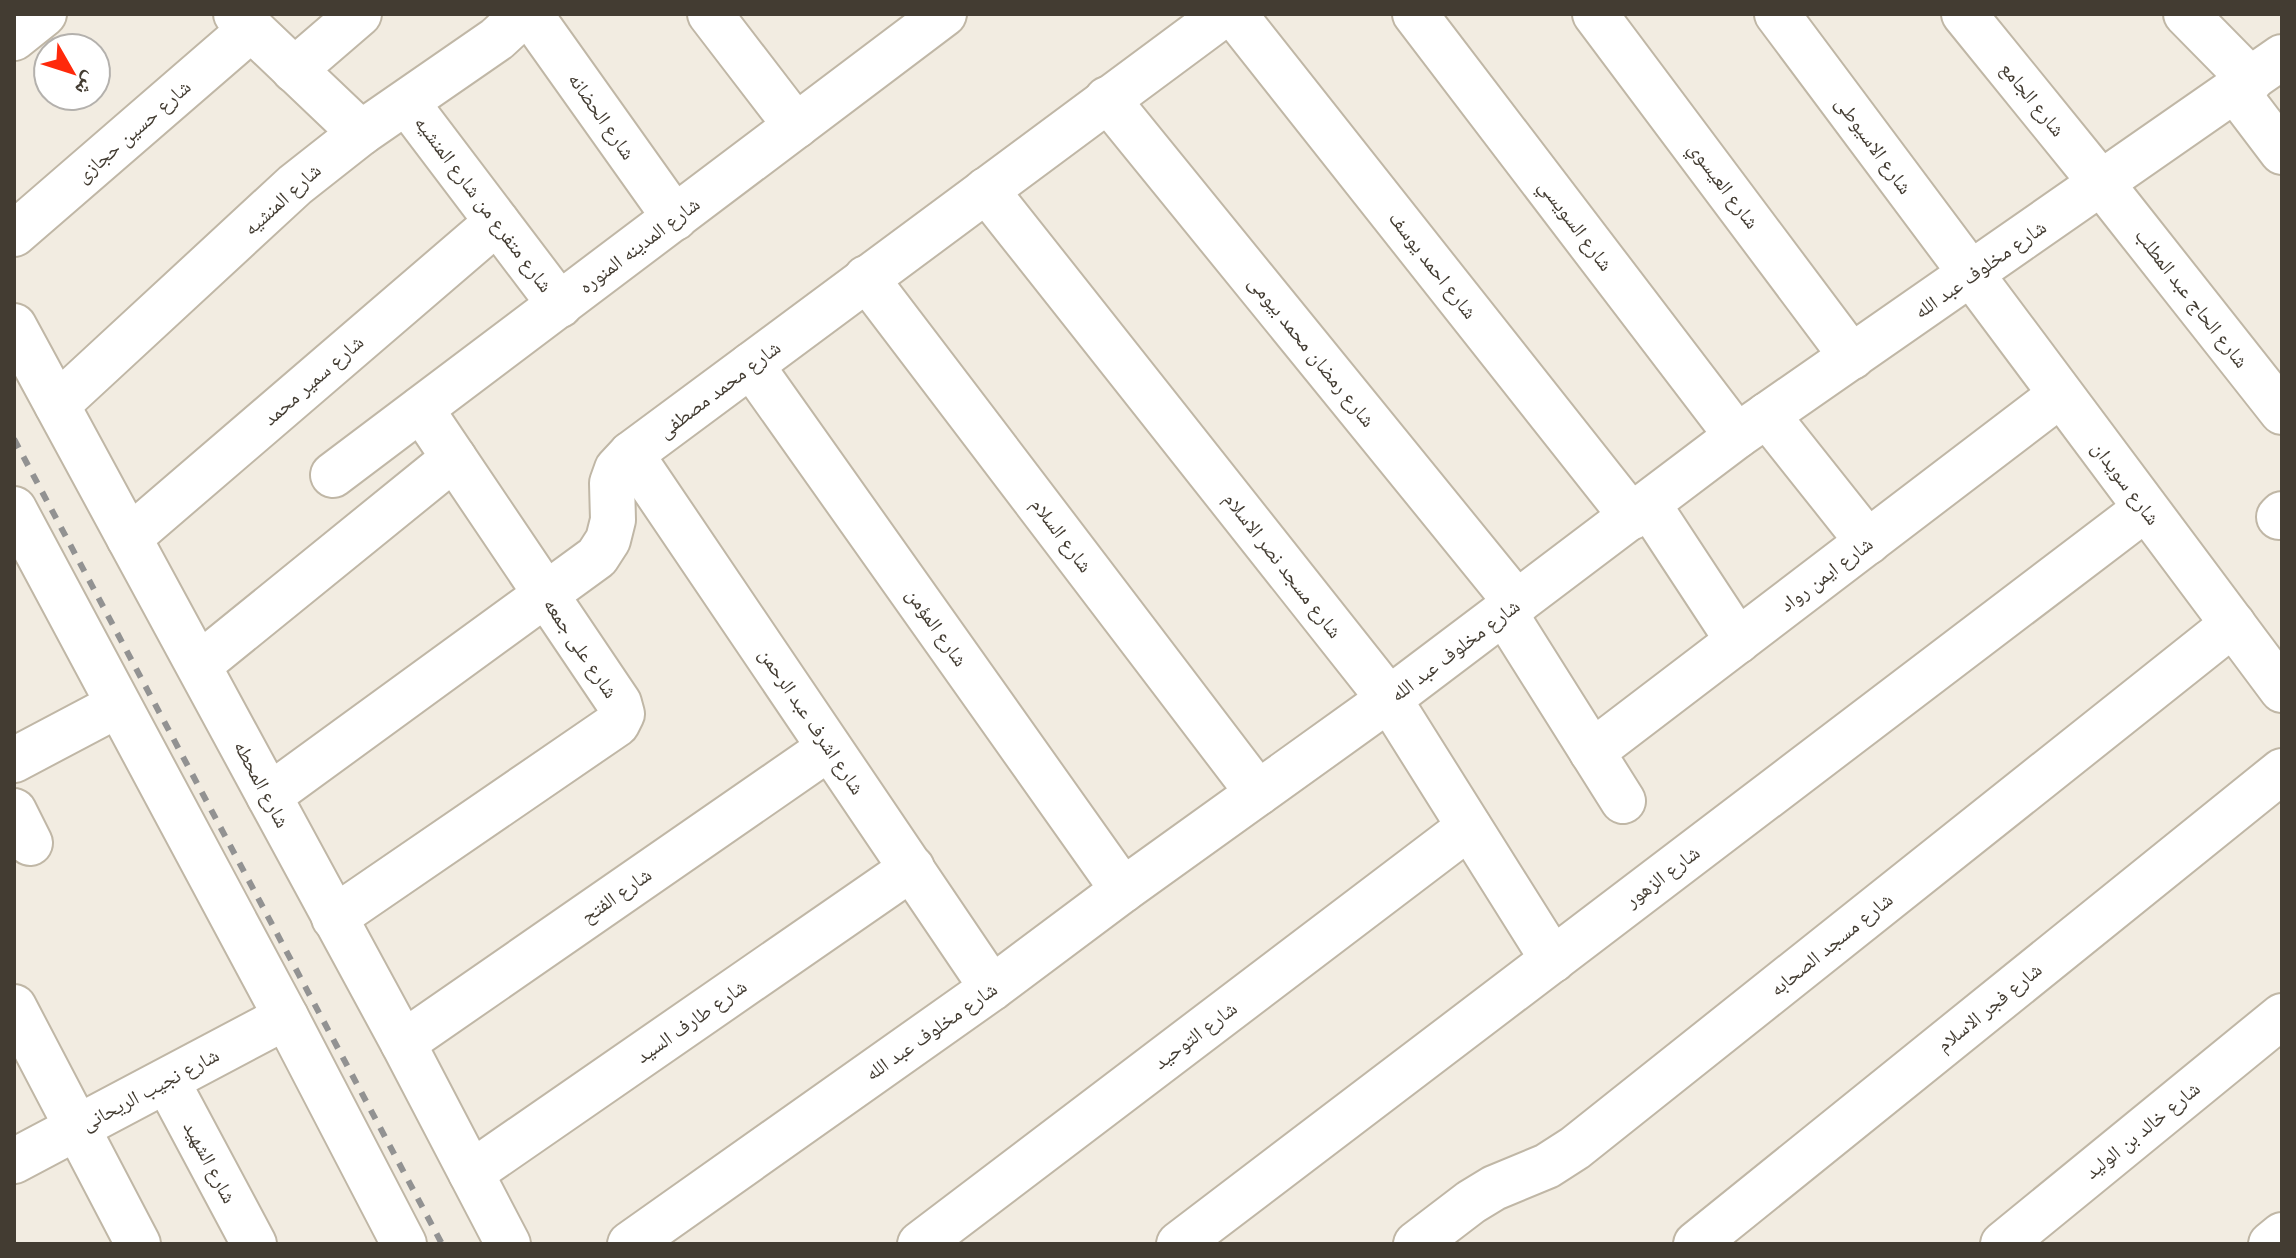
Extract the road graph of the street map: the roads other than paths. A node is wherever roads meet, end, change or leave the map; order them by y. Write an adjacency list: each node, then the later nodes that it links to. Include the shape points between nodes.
1 (44, 14): 14 (street)
2 (359, 14): 15 (street)
3 (527, 14): 18 (street, شارع المنشيه); 24 (street, شارع الحضانه)
4 (710, 14): 19 (street)
5 (1224, 14): 17 (street, شارع محمد مصطفى)
6 (1234, 14): 43 (street, شارع احمد يوسف)
7 (1415, 14): 37 (street, شارع السويسي)
8 (1595, 14): 31 (street, شارع العيسوي)
9 (1777, 14): 27 (street, شارع الاسيوطى)
10 (1964, 14): 22 (street, شارع الجامع)
11 (2186, 14): 16 (street)
12 (244, 21): 15 (street); 26 (street, شارع حسين حجازى)
13 (916, 22): 19 (street, شارع المدينه المنوره)
14 (14, 38)
15 (294, 70): 20 (street)
16 (2256, 76): 21 (street); 22 (street, شارع مخلوف عبد الله)
17 (1107, 99): 23 (street, شارع محمد مصطفى); 47 (street, شارع رمضان محمد بيومى)
18 (407, 103): 20 (street, شارع المنشيه); 25 (street, شارع متفرع من شارع المنشيه)
19 (796, 126): 24 (street, شارع المدينه المنوره)
20 (361, 133): 34 (street, شارع المنشيه, via 295,185)
21 (2282, 152)
22 (2102, 184): 27 (street, شارع مخلوف عبد الله); 36 (street, شارع الحاج عبد المطلب)
23 (986, 190): 28 (street, شارع محمد مصطفى); 52 (street, شارع مسجد نصر الاسلام)
24 (675, 218): 29 (street, شارع المدينه المنوره)
25 (497, 222): 29 (street, شارع متفرع من شارع المنشيه); 44 (street, شارع سمير محمد)
26 (14, 234)
27 (1971, 276): 31 (street, شارع مخلوف عبد الله); 33 (street, شارع سويدان)
28 (866, 278): 32 (street, شارع محمد مصطفى); 58 (street, شارع السلام)
29 (560, 305): 35 (street, شارع المدينه المنوره)
30 (14, 326): 34 (street, شارع المحطه)
31 (1852, 357): 37 (street, شارع مخلوف عبد الله)
32 (751, 365): 38 (street, شارع محمد مصطفى); 63 (street, شارع المؤمن)
33 (2060, 395): 42 (street, شارع سويدان); 45 (street, شارع ايمن رواد)
34 (57, 405): 44 (street, شارع المحطه)
35 (421, 409): 39 (street, شارع على جمعه); 40 (street, شارع المدينه المنوره)
36 (2282, 412)
37 (1752, 425): 43 (street, شارع مخلوف عبد الله); 45 (street, شارع السويسي)
38 (631, 454): 46 (street, شارع محمد مصطفى, via 612,483 608,540 597,557); 54 (street, شارع اشرف عبد الرحمن)
39 (454, 458): 46 (street, شارع على جمعه); 50 (street)
40 (333, 475)
41 (14, 509): 53 (street)
42 (2145, 509): 48 (street, شارع سويدان); 65 (street, شارع الزهور)
43 (1640, 510): 47 (street, شارع مخلوف عبد الله); 49 (street, شارع احمد يوسف)
44 (129, 538): 50 (street, شارع المحطه)
45 (1868, 542): 49 (street, شارع ايمن رواد)
46 (545, 594): 59 (street, شارع محمد مصطفى); 64 (street, شارع على جمعه, via 619,703 622,714 617,724)
47 (1511, 608): 52 (street, شارع مخلوف عبد الله); 55 (street, شارع رمضان محمد بيومى)
48 (2233, 624): 51 (street, شارع سويدان); 83 (street, شارع مسجد الصحابه, via 1575,1148 1494,1188)
49 (1738, 641): 55 (street, شارع ايمن رواد)
50 (199, 665): 59 (street, شارع المحطه)
51 (2282, 690)
52 (1389, 699): 58 (street, شارع مخلوف عبد الله); 61 (street, شارع مسجد نصر الاسلام)
53 (118, 705): 56 (street); 69 (street)
54 (829, 748): 62 (street, شارع اشرف عبد الرحمن); 70 (street, شارع الفتح)
55 (1592, 752): 60 (street, شارع رمضان محمد بيومى)
56 (14, 760)
57 (2282, 771): 84 (street, شارع فجر الاسلام)
58 (1258, 793): 63 (street, شارع مخلوف عبد الله)
59 (269, 796): 64 (street, شارع المحطه)
60 (1623, 801)
61 (1469, 827): 65 (street, شارع مسجد نصر الاسلام); 81 (street, شارع التوحيد)
62 (912, 868): 66 (street, شارع اشرف عبد الرحمن); 74 (street, شارع طارف السيد)
63 (1123, 890): 66 (street, شارع مخلوف عبد الله)
64 (334, 918): 70 (street, شارع المحطه)
65 (1553, 960): 82 (street, شارع الزهور)
66 (992, 988): 80 (street, شارع مخلوف عبد الله)
67 (14, 1007): 72 (street)
68 (2282, 1016): 85 (street, شارع خالد بن الوليد)
69 (286, 1017): 71 (street, شارع نجيب الريحانى); 78 (street)
70 (403, 1043): 74 (street, شارع المحطه)
71 (167, 1081): 72 (street, شارع نجيب الريحانى); 77 (street, شارع الشهيد)
72 (77, 1128): 73 (street, شارع نجيب الريحانى); 76 (street)
73 (14, 1161)
74 (471, 1173): 79 (street, شارع المحطه)
75 (2282, 1235): 86 (street)
76 (138, 1244)
77 (254, 1244)
78 (404, 1244)
79 (508, 1244)
80 (630, 1244)
81 (920, 1244)
82 (1179, 1244)
83 (1416, 1244)
84 (1696, 1244)
85 (2003, 1244)
86 (2271, 1244)

